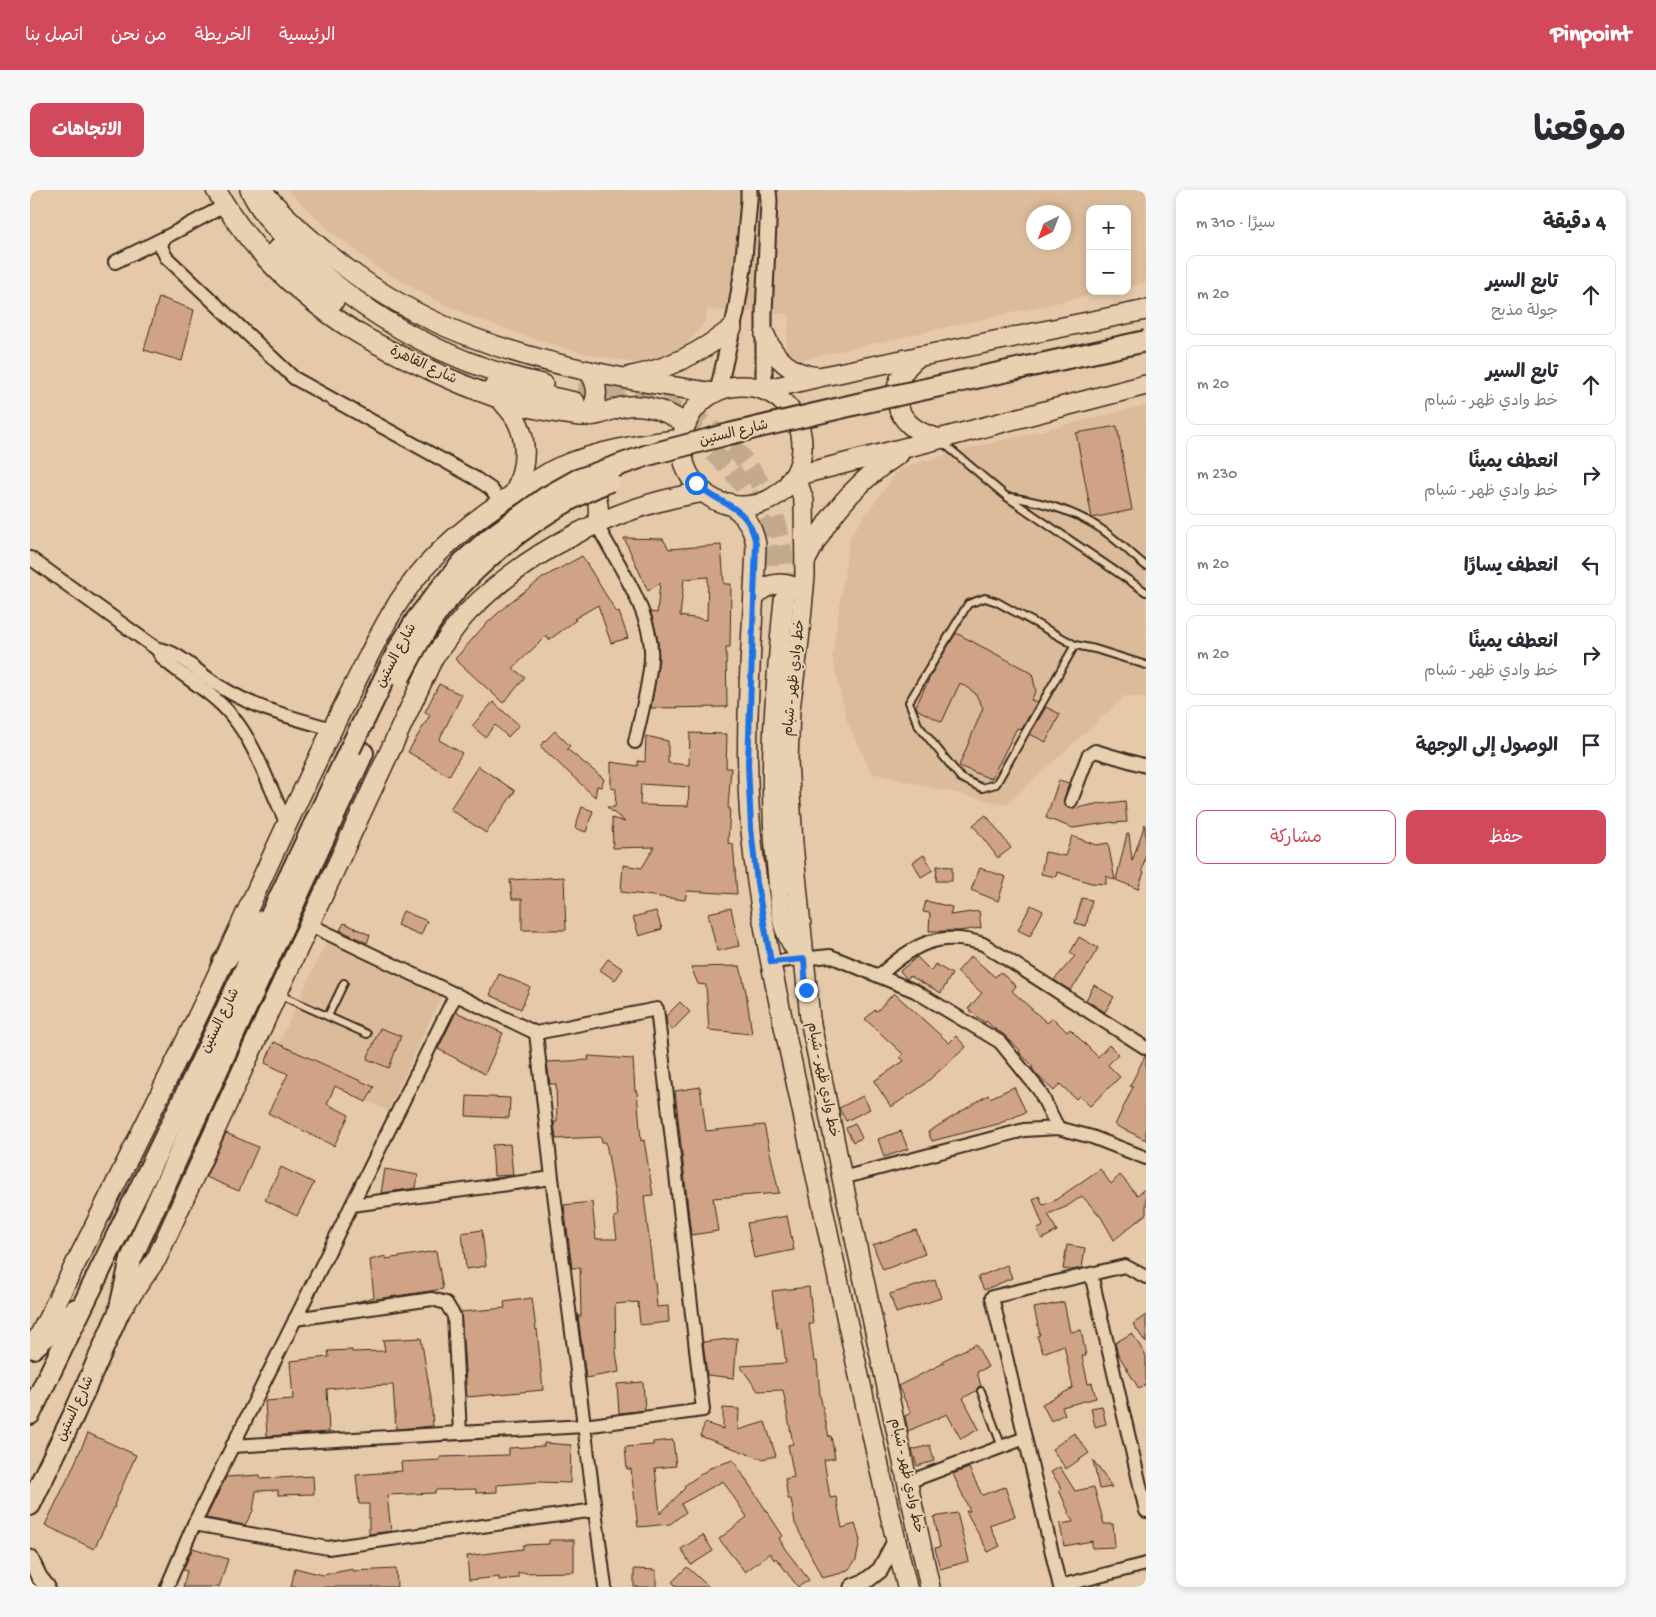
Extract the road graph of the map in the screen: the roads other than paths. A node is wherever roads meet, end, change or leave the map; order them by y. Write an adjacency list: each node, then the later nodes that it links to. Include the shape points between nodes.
1 (250, 190): 21 (main road, via 267,219 292,246 347,294 387,321 459,358 538,383)
2 (261, 190): 14 (main road, via 338,262 416,312 502,348)
3 (749, 195): 4 (street); 9 (street, via 743,268)
4 (769, 195): 10 (street)
5 (220, 198): 6 (street); 20 (main road, شارع القاهرة, via 270,262 338,320 387,349); 21 (main road, via 248,220 326,295 399,343 503,388)
6 (164, 238): 7 (street); 29 (street, via 161,246 166,258 294,378)
7 (116, 262)
8 (1146, 310): 13 (main road)
9 (732, 328): 16 (main road, via 680,362); 19 (street)
10 (765, 336): 15 (main road, via 785,365); 18 (street)
11 (1146, 341): 43 (highway, شارع الستين, bridge, via 739,432 648,456 577,480 490,538 442,587 400,646)
12 (1146, 355): 43 (highway, شارع الستين, bridge, via 720,450 630,473 593,487 560,505 497,551 443,605)
13 (919, 356): 15 (main road); 23 (main road, via 901,373 896,398 899,410 914,430)
14 (589, 371): 16 (main road); 21 (main road, via 596,384 597,396 589,412)
15 (819, 377): 18 (main road)
16 (622, 378): 19 (main road)
17 (1146, 385): 23 (main road)
18 (764, 390): 19 (main road, via 741,386); 26 (main road, via 785,404 798,426 802,452)
19 (716, 392): 22 (main road, via 697,406)
20 (501, 400): 21 (main road, شارع القاهرة, via 544,411); 29 (main road, via 515,417 524,450 522,473)
21 (578, 403): 22 (main road, شارع القاهرة, via 596,415 623,406 663,411)
22 (684, 432): 25 (main road, شارع الستين); 27 (main road, via 684,457 689,474)
23 (937, 438): 24 (main road); 28 (lane)
24 (915, 445): 26 (main road); 33 (main road, via 880,467 850,495 824,527)
25 (570, 464): 29 (main road, شارع الستين); 31 (main road, via 585,474 595,490 599,507)
26 (793, 478): 30 (main road, via 764,502); 33 (main road, خط وادي ظهر - شبام, via 804,501)
27 (704, 492): 30 (main road); 31 (main road, شارع الستين, via 665,499)
28 (1007, 497): 34 (lane, via 1040,502 1096,525); 35 (lane)
29 (507, 498): 41 (main road, شارع الستين, via 440,552 408,589 383,626)
30 (728, 503): 37 (main road, via 747,520)
31 (597, 525): 42 (street, via 641,606 649,635 651,658); 48 (main road, شارع الستين, via 546,550 509,575 468,612 434,656)
32 (30, 558): 40 (street, via 157,649 172,652)
33 (805, 563): 36 (main road, خط وادي ظهر - شبام)
34 (1146, 566)
35 (1146, 592)
36 (803, 593): 37 (main road, via 791,586 778,584 764,588); 49 (main road, خط وادي ظهر - شبام, via 790,710 788,761)
37 (770, 599): 49 (main road, via 773,825 779,894 784,928); 51 (main road, via 759,815 764,871 775,934)
38 (1076, 645): 38 (lane, via 996,784 982,788 960,778 918,725 912,712 909,702 968,604 985,598 997,602); 39 (lane)
39 (1146, 665)
40 (213, 691): 41 (street); 46 (street, via 246,736)
41 (332, 729): 46 (main road, شارع الستين)
42 (635, 742)
43 (356, 751): 47 (highway, شارع الستين); 68 (highway, شارع الستين, via 131,1259)
44 (1146, 766): 45 (street, via 1095,751 1088,756)
45 (1071, 802)
46 (286, 824): 50 (main road, شارع الستين)
47 (276, 907): 50 (highway); 67 (highway, شارع الستين)
48 (310, 924): 54 (main road, شارع الستين); 55 (street)
49 (804, 959): 51 (street); 52 (street, via 830,956); 63 (main road, خط وادي ظهر - شبام, via 810,1019)
50 (224, 962): 72 (main road, شارع الستين)
51 (771, 962): 71 (main road, خط وادي ظهر - شبام)
52 (879, 976): 59 (street, via 897,959 936,939 966,939 983,944); 60 (street, via 915,991 1000,1042 1039,1090)
53 (344, 982): 56 (lane)
54 (277, 994): 56 (lane); 68 (main road, شارع الستين, via 157,1258)
55 (456, 994): 57 (street); 64 (street)
56 (328, 1016): 58 (lane)
57 (536, 1033): 62 (street); 75 (street, via 657,1009 703,1410)
58 (367, 1034)
59 (1146, 1048)
60 (1058, 1128): 61 (street); 63 (street, via 1024,1130)
61 (1146, 1158)
62 (552, 1178): 64 (street); 75 (street)
63 (842, 1178): 70 (main road, خط وادي ظهر - شبام)
64 (352, 1205): 69 (street)
65 (1091, 1274): 66 (street, via 1125,1266); 77 (street, via 992,1297); 83 (street)
66 (1146, 1277)
67 (83, 1303): 72 (highway); 74 (highway, شارع الستين)
68 (119, 1312): 81 (highway, شارع الستين)
69 (294, 1319): 76 (street, via 432,1299 446,1303 454,1316); 78 (street)
70 (874, 1330): 71 (main road); 80 (main road, خط وادي ظهر - شبام)
71 (850, 1336): 85 (main road, خط وادي ظهر - شبام)
72 (31, 1351)
73 (981, 1391): 79 (lane)
74 (30, 1414)
75 (584, 1426): 76 (street); 82 (street)
76 (460, 1434): 78 (street)
77 (1025, 1438): 79 (street); 95 (street)
78 (232, 1446): 84 (street)
79 (1002, 1447): 80 (street)
80 (908, 1482): 88 (main road, خط وادي ظهر - شبام)
81 (30, 1505)
82 (595, 1510): 84 (street, via 328,1548); 92 (street)
83 (1146, 1511)
84 (194, 1524): 91 (street)
85 (896, 1540): 89 (main road, خط وادي ظهر - شبام); 93 (street, via 880,1570 866,1582)
86 (30, 1558): 90 (street)
87 (1146, 1564): 95 (street)
88 (926, 1568): 89 (main road); 94 (main road, خط وادي ظهر - شبام)
89 (905, 1580)
90 (47, 1587)
91 (166, 1587)
92 (605, 1587)
93 (852, 1587)
94 (930, 1587)
95 (1060, 1587)

